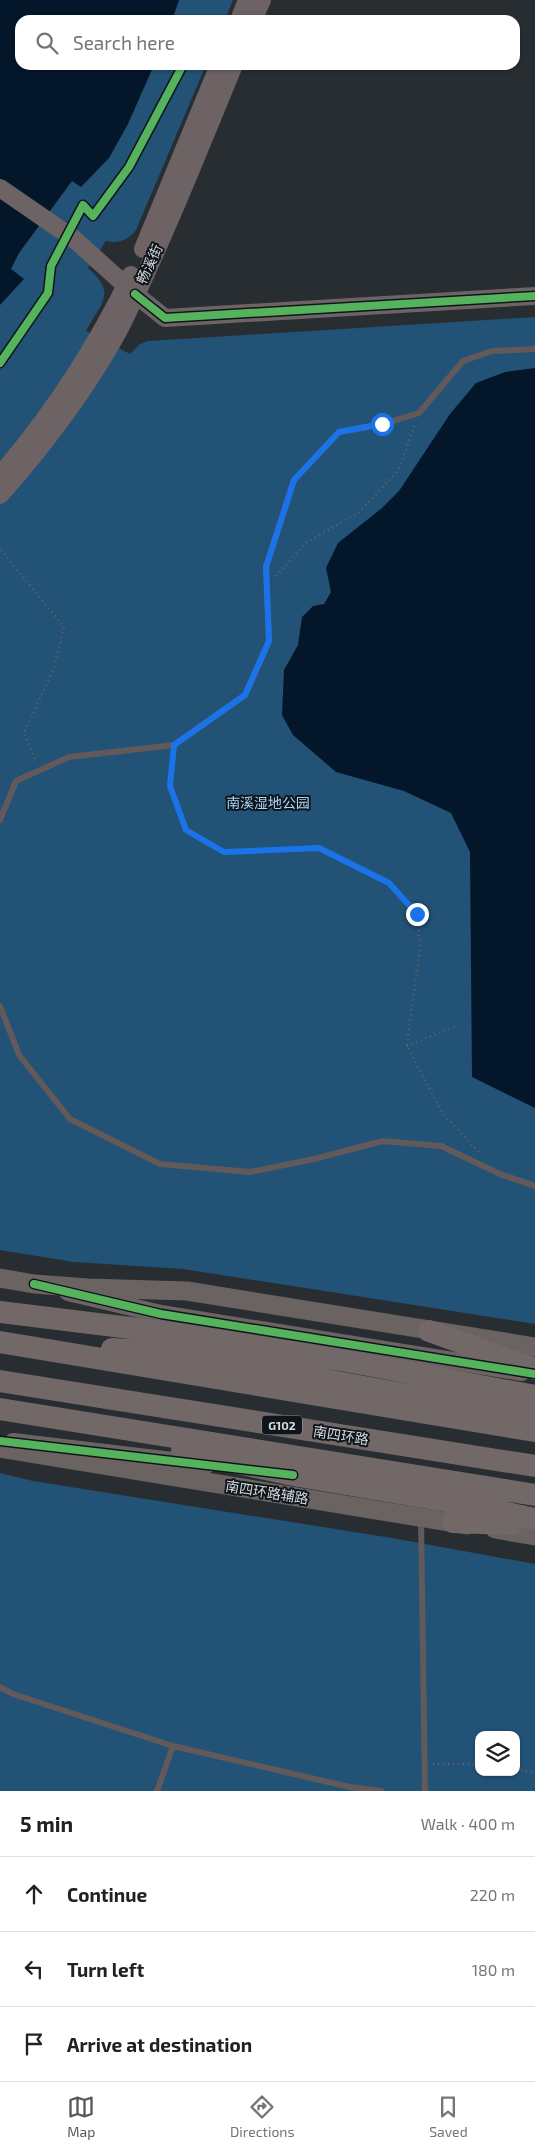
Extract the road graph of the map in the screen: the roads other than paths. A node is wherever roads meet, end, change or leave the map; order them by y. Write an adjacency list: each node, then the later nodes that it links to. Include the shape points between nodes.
1 (247, 0): 3 (main road)
2 (262, 0): 4 (main road)
3 (240, 15)
4 (255, 15)
5 (217, 70): 8 (main road, 畅溪街, via 145,245)
6 (232, 70): 8 (main road, 畅溪街)
7 (0, 188): 8 (main road, via 74,239)
8 (130, 290): 9 (main road, via 165,318); 11 (main road, 畅溪街, via 52,409); 12 (main road, 畅溪街, via 120,327 87,381)
9 (535, 296)
10 (535, 349): 13 (lane, via 492,351 463,361 419,413 339,432 294,480 266,567 269,641 245,695 174,745 69,757 16,781)
11 (0, 476)
12 (0, 495)
13 (0, 820)
14 (0, 1006): 15 (lane, via 19,1055 70,1119 160,1164 250,1172 383,1141 442,1146 500,1174)
15 (535, 1186)
16 (0, 1278): 17 (main road)
17 (34, 1284): 20 (main road, via 187,1291); 26 (main road, via 161,1314)
18 (0, 1312): 19 (highway)
19 (117, 1328): 24 (highway); 28 (highway, via 179,1334 346,1361)
20 (429, 1331): 22 (main road); 25 (highway)
21 (0, 1342): 23 (highway)
22 (535, 1347)
23 (36, 1348): 24 (highway, via 158,1352); 32 (highway)
24 (201, 1359): 30 (highway, via 418,1395)
25 (535, 1369)
26 (535, 1374)
27 (0, 1381): 36 (highway, 南四环路 / G102)
28 (535, 1396)
29 (0, 1409): 31 (highway)
30 (535, 1410)
31 (29, 1414): 35 (highway, via 88,1434); 37 (highway)
32 (535, 1431)
33 (0, 1441): 35 (main road)
34 (0, 1448): 38 (main road, 南四环路辅路)
35 (197, 1460): 39 (highway)
36 (535, 1466)
37 (535, 1495)
38 (420, 1517): 40 (main road, 南四环路辅路); 48 (lane)
39 (535, 1518)
40 (453, 1522): 41 (highway); 42 (main road, 南四环路辅路)
41 (535, 1524)
42 (535, 1536)
43 (0, 1687): 44 (lane)
44 (173, 1746): 45 (lane); 46 (lane)
45 (350, 1789): 47 (lane)
46 (157, 1791)
47 (381, 1791)
48 (425, 1791)

